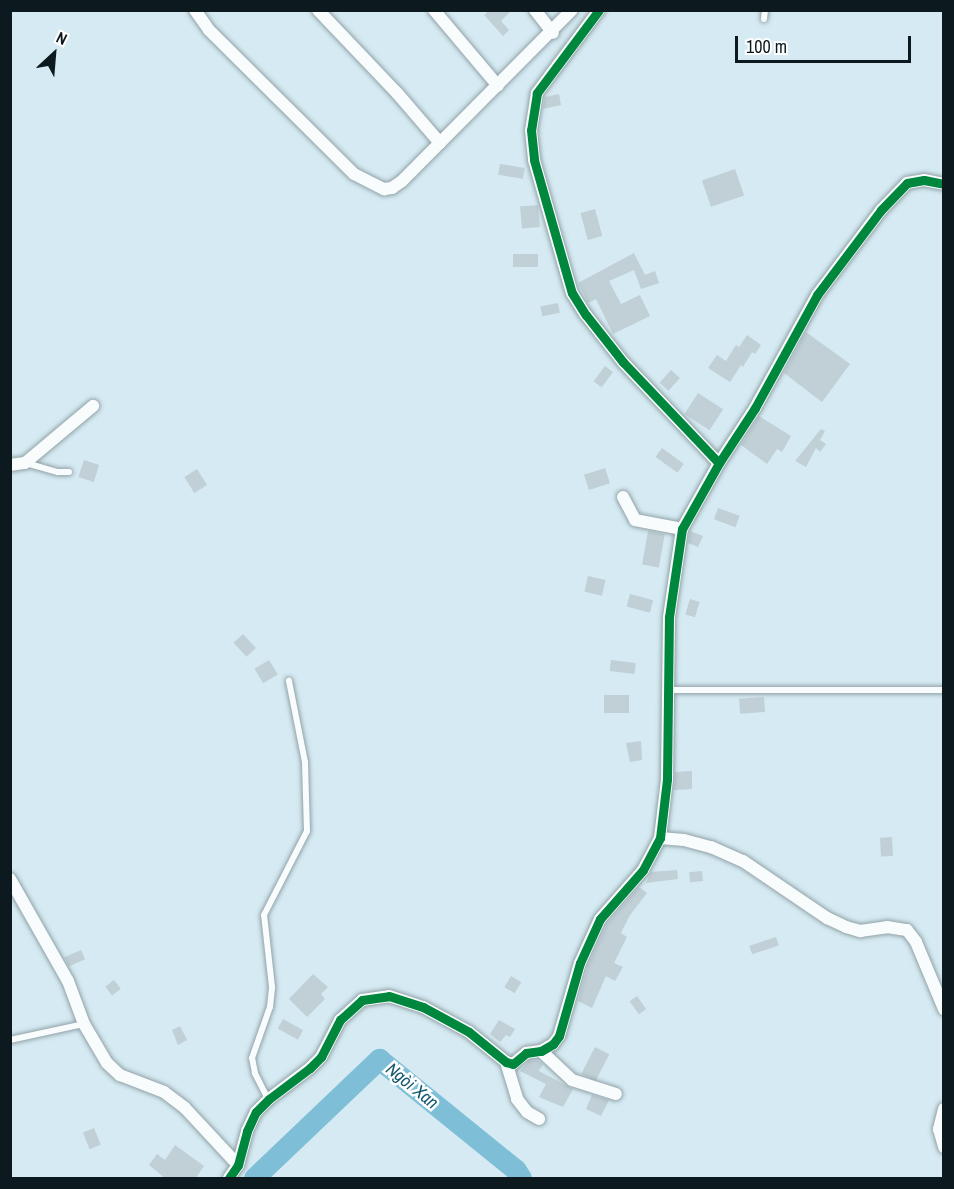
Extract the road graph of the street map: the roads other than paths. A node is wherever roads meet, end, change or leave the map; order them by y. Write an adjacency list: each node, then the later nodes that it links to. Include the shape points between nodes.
1 (195, 10): 11 (street, via 209,30 354,174 379,188 392,188)
2 (318, 10): 11 (street)
3 (434, 10): 10 (street)
4 (535, 10): 9 (street)
5 (572, 10): 9 (street)
6 (599, 10): 15 (street, via 537,93 531,129 534,160 572,293 623,362)
7 (765, 10): 8 (lane)
8 (764, 19)
9 (553, 33): 10 (street)
10 (498, 86): 11 (street)
11 (440, 143)
12 (944, 184): 15 (street, via 924,180 907,183 881,210 817,295 755,408)
13 (93, 406): 14 (street)
14 (25, 463): 16 (street); 17 (lane)
15 (719, 463): 19 (street)
16 (10, 465)
17 (69, 472)
18 (623, 497): 19 (street, via 635,520)
19 (682, 529): 21 (street, via 669,617)
20 (289, 681): 31 (lane, via 305,762 307,831 264,915 271,975 270,1007 252,1058)
21 (669, 690): 22 (lane); 23 (street, via 667,779)
22 (944, 690)
23 (660, 838): 25 (street, via 711,847 743,861 846,927 860,931 887,927 908,930); 28 (street, via 643,870 600,919 580,963 559,1036)
24 (10, 879): 26 (street, via 68,981)
25 (944, 1009)
26 (84, 1024): 27 (lane); 35 (street, via 107,1063 120,1075 164,1092 185,1108)
27 (10, 1040)
28 (541, 1052): 29 (street, via 526,1053 513,1064); 30 (street, via 572,1080)
29 (506, 1062): 31 (street, via 469,1032 439,1015 401,999 378,996 362,1000 346,1012 321,1057); 33 (street, via 518,1099 527,1112)
30 (616, 1094)
31 (268, 1099): 35 (street, via 252,1119)
32 (944, 1109): 34 (street, via 939,1129)
33 (539, 1119)
34 (944, 1147)
35 (238, 1165): 36 (street)
36 (229, 1179)

